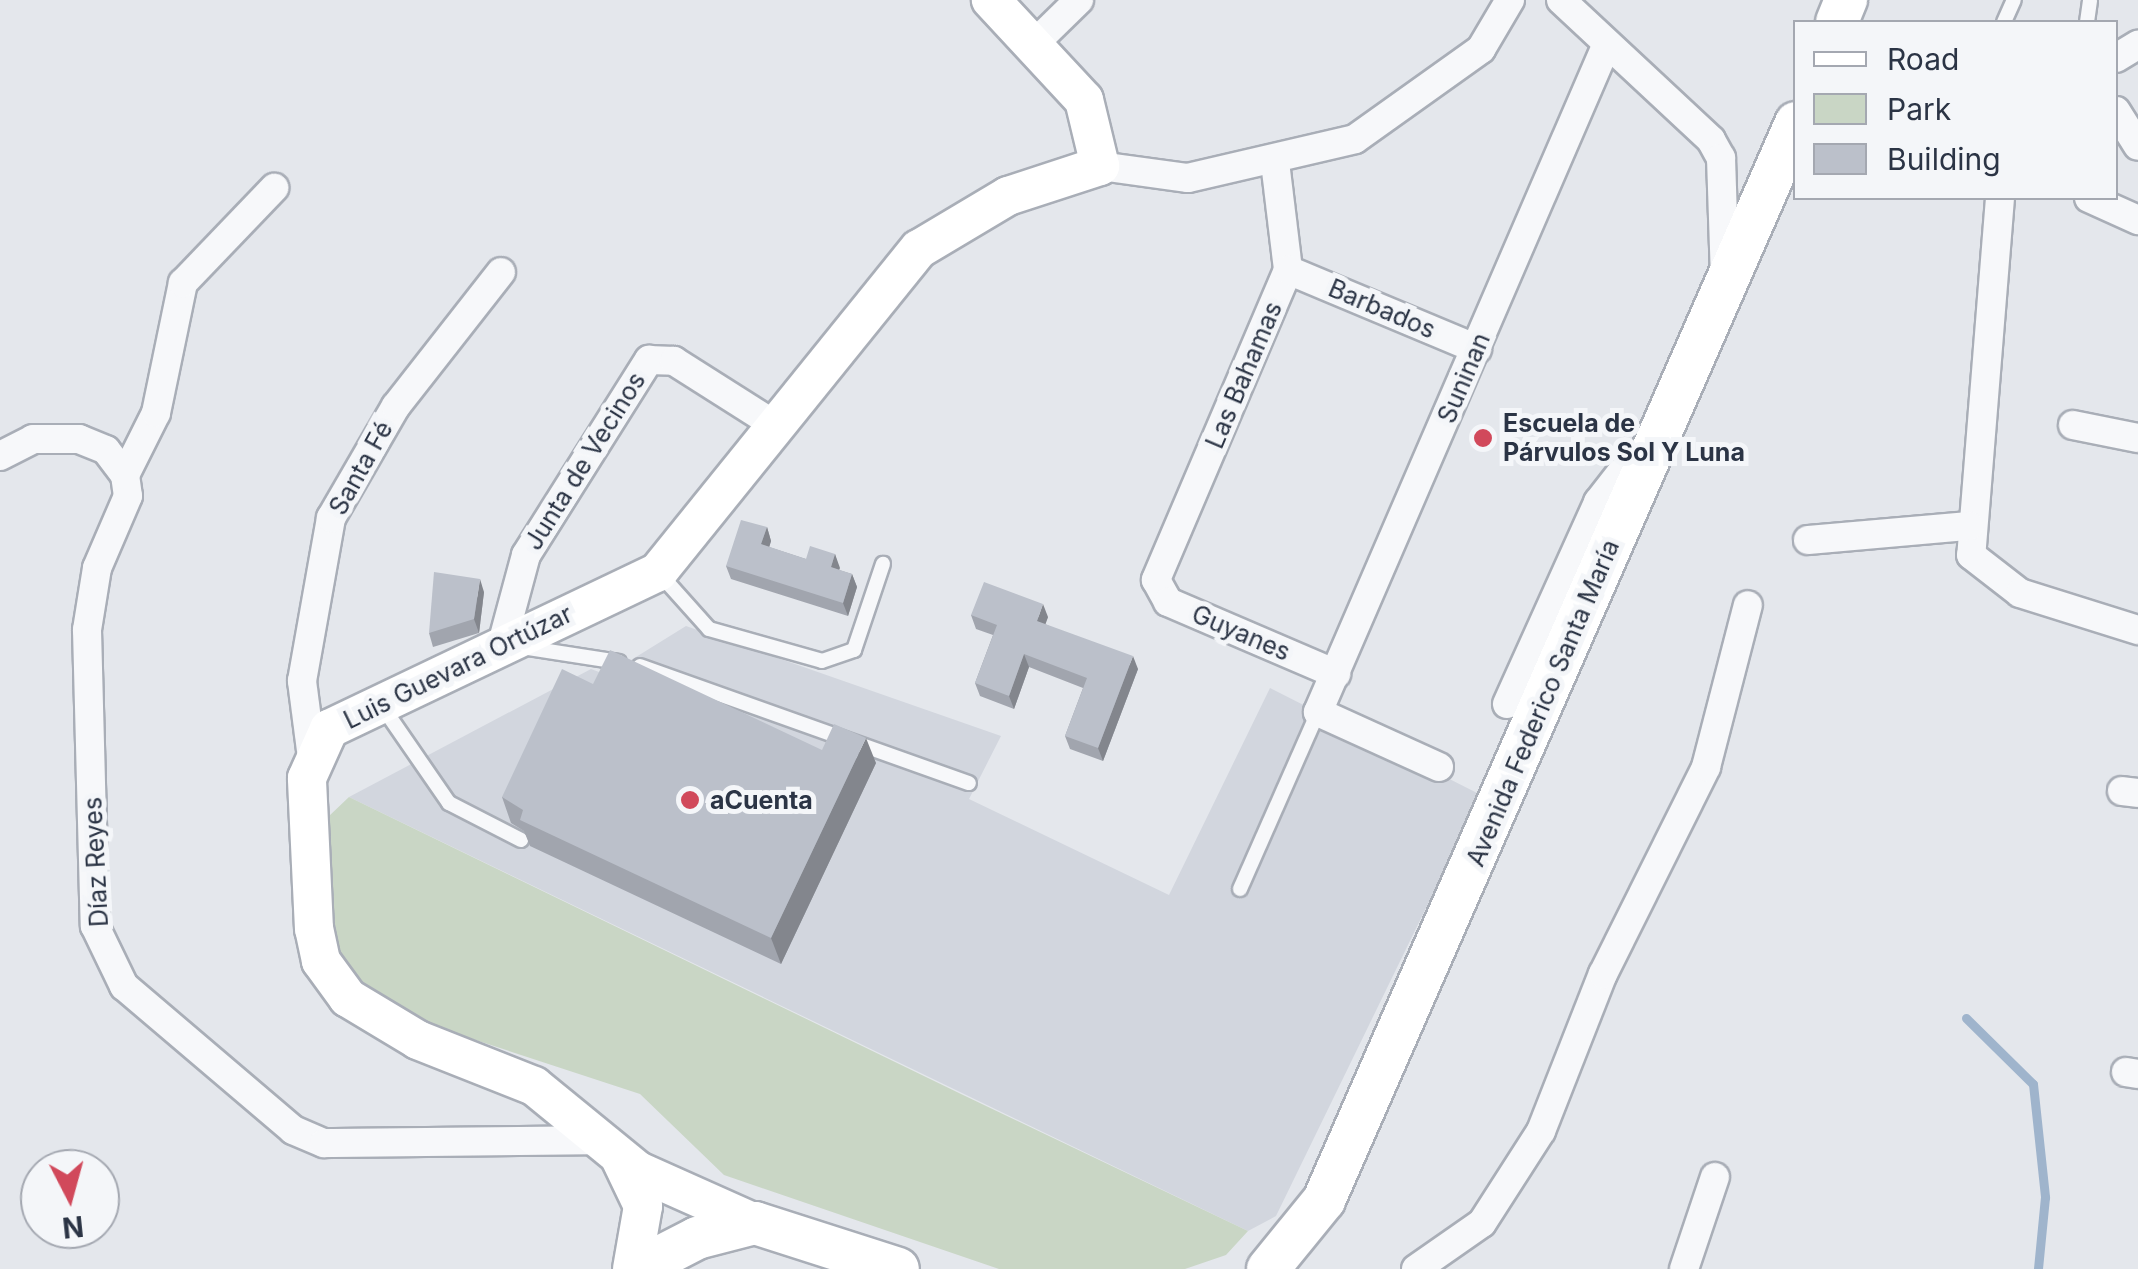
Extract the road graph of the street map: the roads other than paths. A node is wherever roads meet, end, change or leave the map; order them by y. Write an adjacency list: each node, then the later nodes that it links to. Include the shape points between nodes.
1 (991, 0): 5 (street)
2 (1078, 0): 5 (street)
3 (1510, 0): 10 (street, via 1481,49 1431,92 1355,139)
4 (1561, 0): 6 (street)
5 (1034, 44): 11 (street, via 1084,100)
6 (1607, 44): 18 (street, via 1720,158); 19 (street, Suninan)
7 (2118, 114): 9 (street)
8 (1793, 130): 18 (main road, Avenida Federico Santa María)
9 (2138, 146)
10 (1275, 162): 11 (street, via 1188,178); 16 (street, Las Bahamas)
11 (1100, 166): 20 (street, Luis Guevara Ortúzar, via 1008,196 919,249)
12 (274, 188): 24 (street, Díaz Reyes, via 182,283 156,412)
13 (2000, 200): 26 (street)
14 (2093, 200): 15 (street)
15 (2138, 220)
16 (1288, 270): 19 (street, Barbados); 30 (street, Las Bahamas)
17 (500, 272): 38 (street, Santa Fé, via 396,406 332,518 302,682)
18 (1725, 278): 25 (main road, Avenida Federico Santa María)
19 (1476, 348): 34 (street, Suninan)
20 (775, 425): 29 (street, Luis Guevara Ortúzar); 33 (street, Junta de Vecinos, via 674,361 649,360 526,554)
21 (2073, 425): 22 (street)
22 (2138, 438)
23 (0, 456): 24 (street, via 34,439 79,438 106,450)
24 (124, 474): 43 (street, Díaz Reyes, via 128,496 97,568 86,630 95,926 124,986 293,1130 324,1143)
25 (1640, 477): 36 (street, via 1620,473 1598,502); 48 (main road, Avenida Federico Santa María, via 1324,1200)
26 (1969, 526): 27 (street); 32 (street, via 1972,555 1991,576)
27 (1808, 540)
28 (883, 564): 29 (lane, via 854,650 822,661 709,629)
29 (658, 572): 33 (street, Luis Guevara Ortúzar)
30 (1156, 580): 34 (street, Guyanes, via 1168,602)
31 (1748, 605): 49 (street, via 1706,767 1603,974 1541,1132 1482,1223)
32 (2138, 630)
33 (502, 644): 35 (street, Luis Guevara Ortúzar); 40 (lane, via 636,665)
34 (1336, 674): 37 (street, Suninan)
35 (378, 701): 38 (street, Luis Guevara Ortúzar, via 329,729); 41 (lane, via 450,803)
36 (1507, 704)
37 (1318, 712): 39 (street); 42 (lane)
38 (312, 758): 43 (street, via 308,879 332,982 390,1026 534,1086)
39 (1439, 768)
40 (969, 783)
41 (521, 840)
42 (1240, 889)
43 (608, 1149): 45 (street, via 698,1204); 47 (street, via 640,1185)
44 (1715, 1177): 50 (street)
45 (755, 1223): 46 (main road); 47 (main road, via 697,1238)
46 (877, 1266)
47 (635, 1269)
48 (1268, 1269)
49 (1416, 1269)
50 (1684, 1269)

